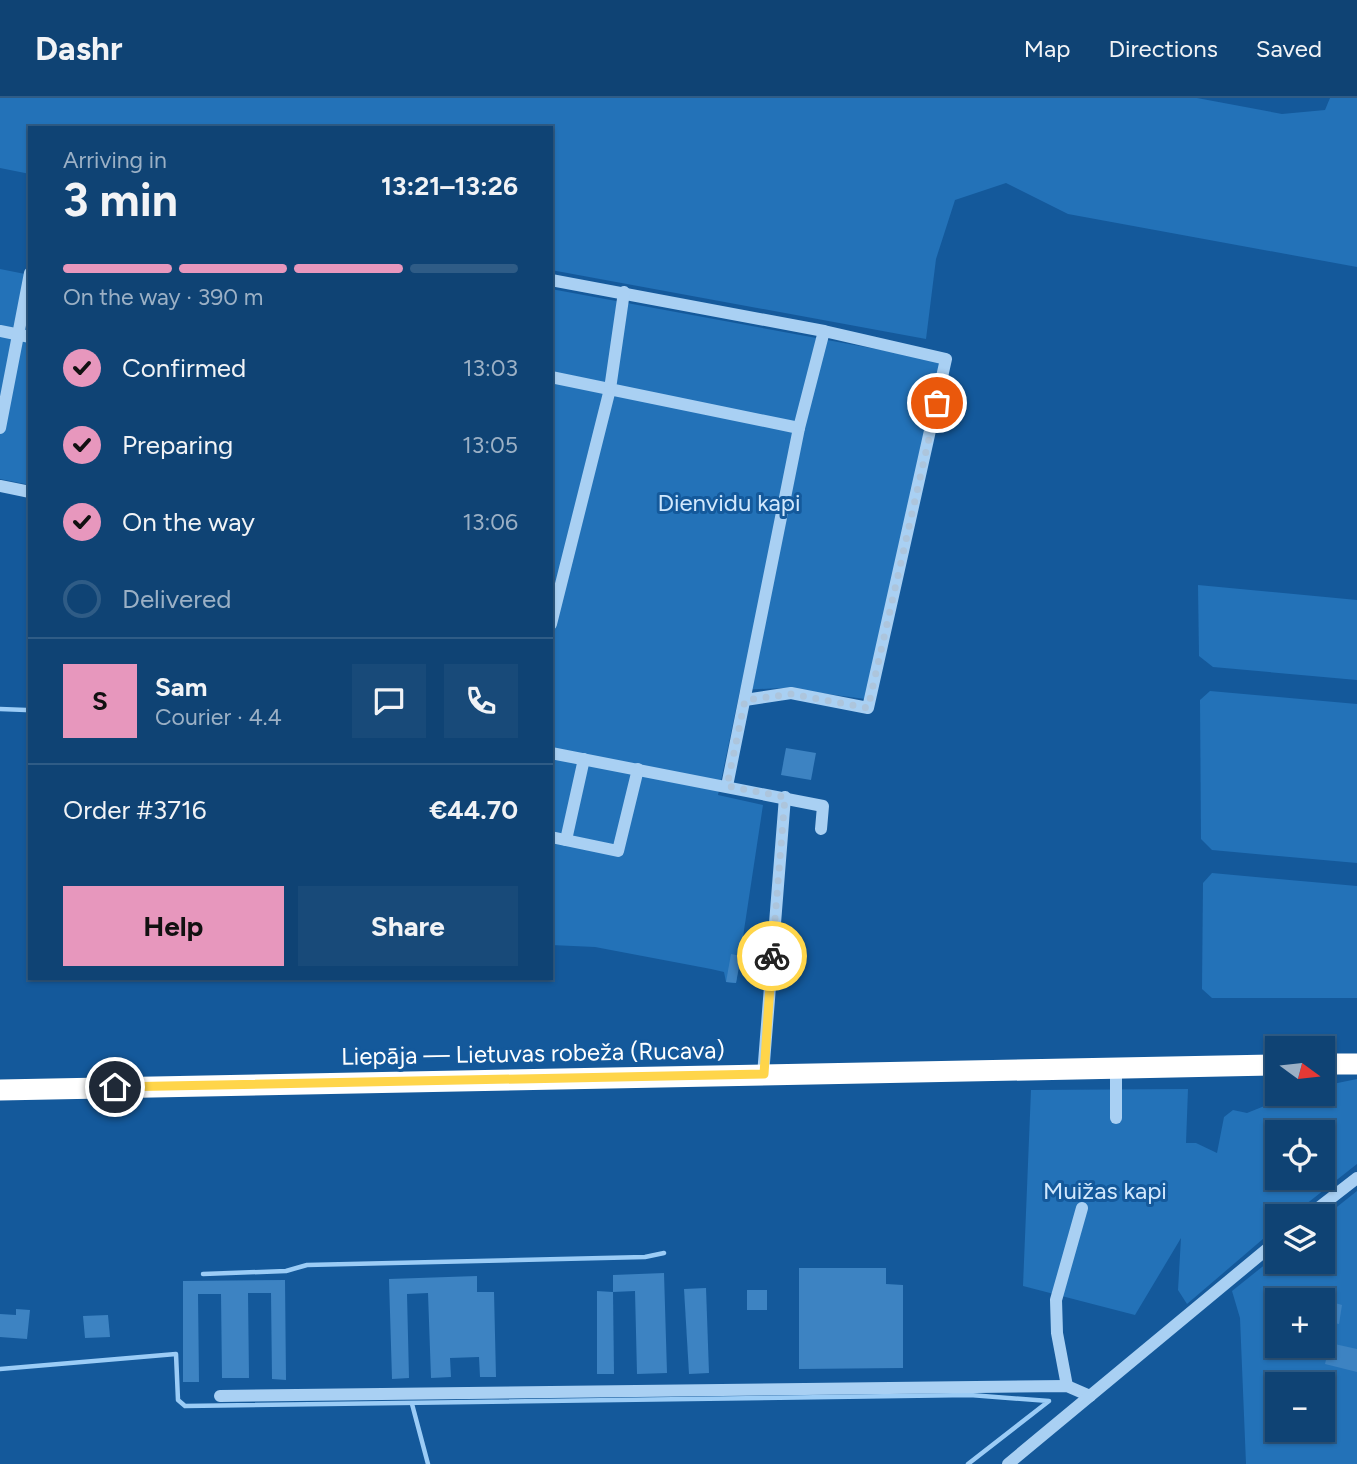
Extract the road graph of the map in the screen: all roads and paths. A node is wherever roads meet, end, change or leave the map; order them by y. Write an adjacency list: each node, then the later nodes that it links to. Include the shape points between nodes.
1 (553, 280): 3 (street)
2 (28, 291): 6 (street)
3 (624, 292): 5 (street); 8 (street)
4 (0, 331): 6 (street)
5 (824, 331): 10 (street); 14 (street, via 946,359 944,372 868,708 791,694)
6 (23, 336): 9 (street)
7 (553, 377): 8 (street)
8 (610, 389): 10 (street); 13 (street)
9 (0, 428)
10 (799, 428): 14 (street)
11 (0, 486): 12 (street)
12 (28, 492)
13 (553, 616)
14 (745, 700): 18 (street)
15 (553, 753): 16 (street)
16 (584, 759): 17 (street); 22 (street)
17 (638, 769): 18 (street); 22 (street, via 618,850)
18 (727, 786): 19 (street)
19 (785, 797): 20 (street, via 823,806); 27 (street)
20 (821, 829)
21 (553, 837): 22 (street)
22 (566, 840)
23 (1357, 1064): 25 (highway)
24 (1265, 1065): 26 (highway, Liepāja — Lietuvas robeža (Rucava))
25 (1335, 1065)
26 (1116, 1068): 27 (highway, Liepāja — Lietuvas robeža (Rucava)); 29 (street)
27 (764, 1074): 28 (highway, Liepāja — Lietuvas robeža (Rucava))
28 (0, 1090)
29 (1116, 1118)
30 (1357, 1178): 31 (street)
31 (1323, 1204)
32 (1082, 1208): 34 (street, via 1056,1300)
33 (1265, 1251): 36 (street)
34 (1067, 1386): 35 (street); 36 (street)
35 (220, 1396)
36 (1090, 1396): 37 (street)
37 (1008, 1464)

